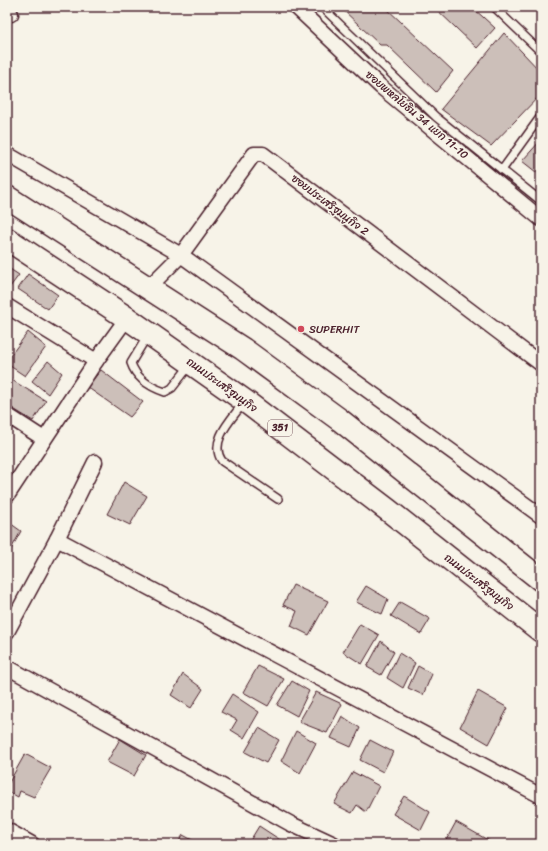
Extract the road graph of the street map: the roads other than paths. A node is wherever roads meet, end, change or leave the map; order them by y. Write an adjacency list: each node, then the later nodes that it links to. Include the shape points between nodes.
1 (296, 7): 10 (street, ซอยพหลโยธิน 34 แยก 11-10, via 381,87)
2 (322, 7): 7 (lane, via 436,117)
3 (494, 7): 4 (lane)
4 (541, 52)
5 (541, 116): 7 (lane)
6 (7, 154): 12 (street)
7 (502, 170): 9 (lane)
8 (7, 197): 13 (main road)
9 (541, 201)
10 (541, 219)
11 (7, 240): 15 (main road, ถนนประเสริฐมนูกิจ / 351)
12 (181, 255): 13 (street, ซอยประเสริฐมนูกิจ 2); 19 (street, ซอยประเสริฐมนูกิจ 2, via 254,154 263,154); 26 (street)
13 (148, 288): 28 (main road, via 243,349 340,420)
14 (7, 306): 17 (street)
15 (127, 318): 16 (main road, ถนนประเสริฐมนูกิจ / 351); 17 (street)
16 (150, 333): 18 (main road, ถนนประเสริฐมนูกิจ / 351); 18 (lane, via 131,363 134,371 153,388 165,392 172,388)
17 (96, 361): 22 (street)
18 (191, 363): 20 (main road, ถนนประเสริฐมนูกิจ / 351)
19 (541, 364)
20 (244, 401): 25 (lane, via 218,439 218,455 222,461); 29 (main road, ถนนประเสริฐมนูกิจ / 351)
21 (7, 415): 22 (street)
22 (44, 440): 24 (street)
23 (95, 462): 27 (street)
24 (7, 496)
25 (278, 499)
26 (541, 516)
27 (57, 539): 30 (street); 32 (street)
28 (541, 580)
29 (541, 631)
30 (7, 632)
31 (7, 667): 35 (street, via 291,824)
32 (541, 796)
33 (7, 830): 34 (street)
34 (32, 844)
35 (334, 844)

